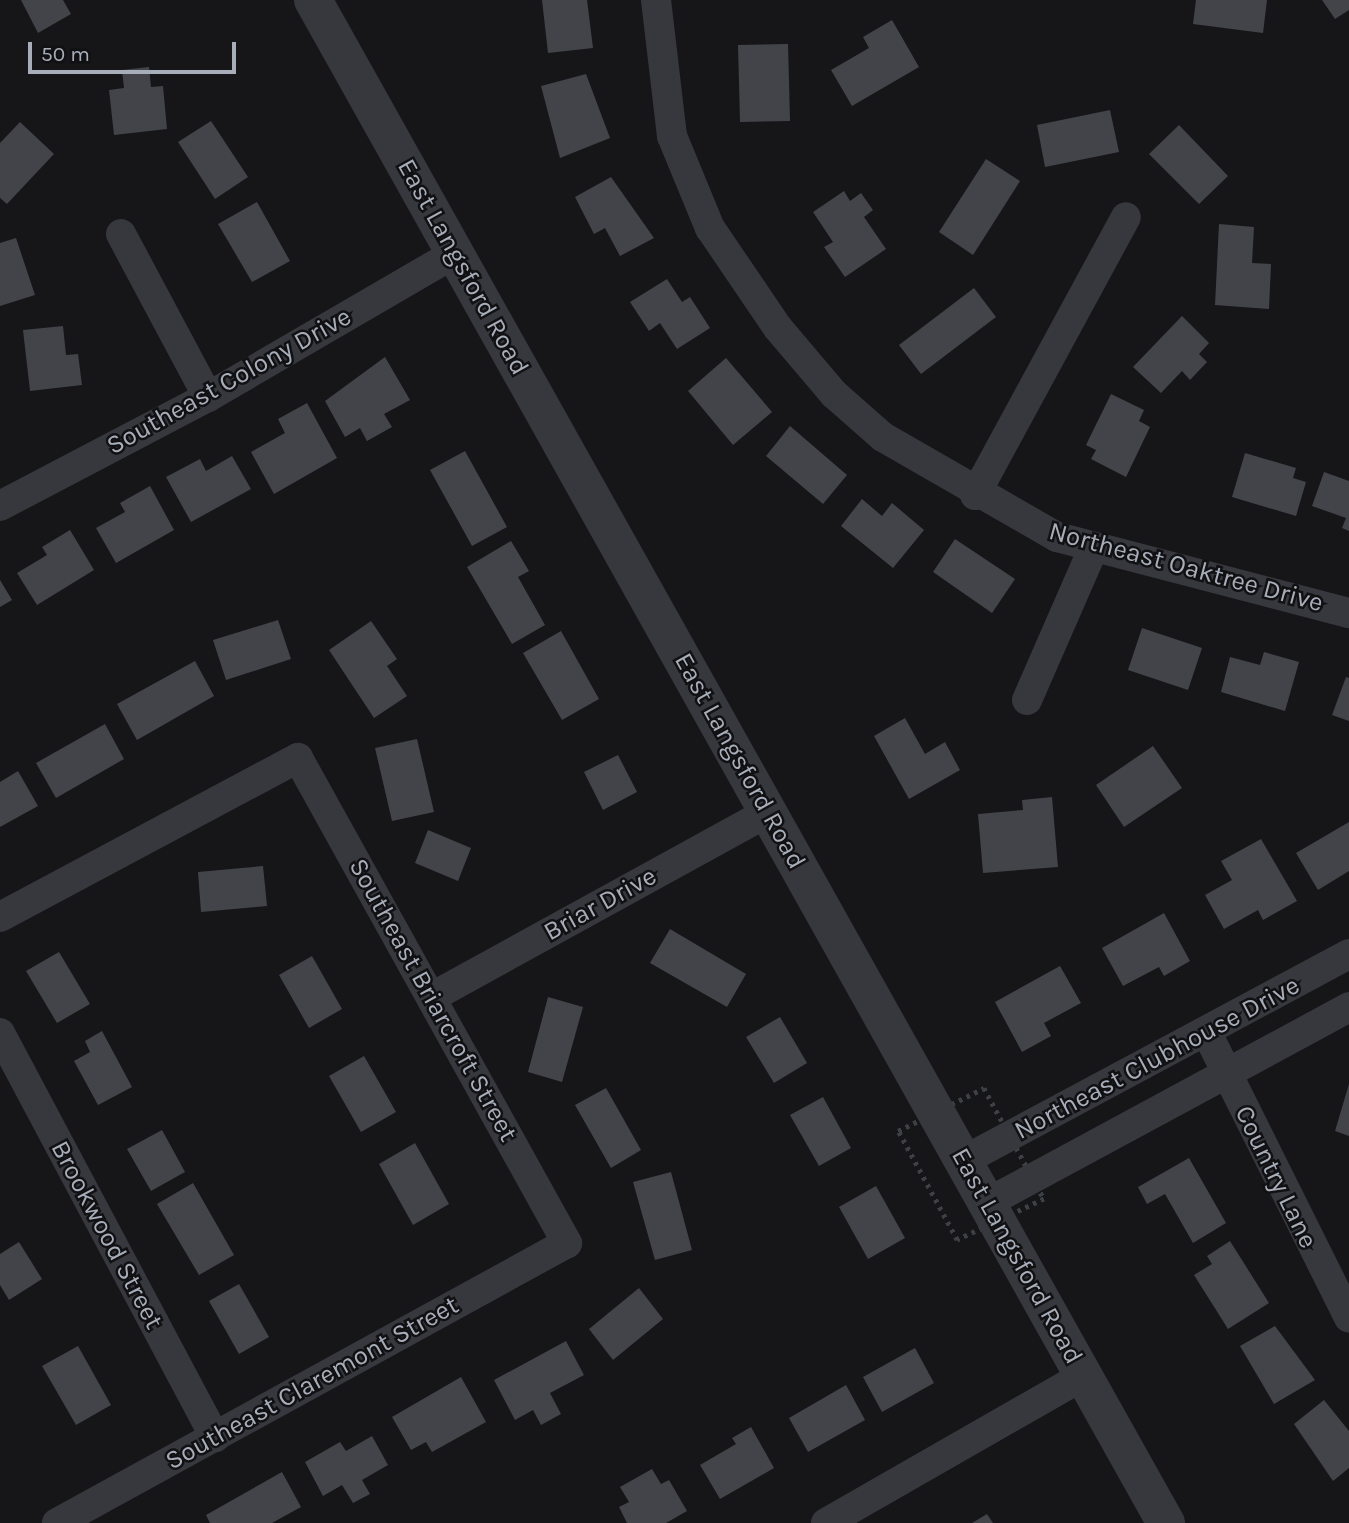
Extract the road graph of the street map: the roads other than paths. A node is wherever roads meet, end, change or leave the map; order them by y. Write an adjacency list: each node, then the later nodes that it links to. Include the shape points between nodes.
1 (313, 0): 5 (street, East Langsford Road)
2 (656, 0): 7 (street, Northeast Oaktree Drive, via 672,136 710,228 778,328 834,394 883,436)
3 (1126, 217): 7 (street)
4 (121, 234): 6 (street)
5 (455, 253): 6 (street, Southeast Colony Drive); 12 (street, East Langsford Road)
6 (208, 397): 8 (street, Southeast Colony Drive)
7 (975, 495): 9 (street, Northeast Oaktree Drive, via 1057,537)
8 (0, 506)
9 (1094, 547): 10 (street, Northeast Oaktree Drive); 11 (street)
10 (1349, 613)
11 (1027, 700)
12 (768, 812): 15 (street, Briar Drive); 20 (street, East Langsford Road)
13 (0, 917): 15 (street, Southeast Briarcroft Street, via 299,758)
14 (1349, 954): 18 (street, Northeast Clubhouse Drive)
15 (432, 997): 22 (street, Southeast Briarcroft Street)
16 (1349, 1007): 19 (street, Northeast Clubhouse Drive)
17 (0, 1033): 25 (street, Brookwood Street)
18 (1207, 1034): 19 (street, Country Lane); 20 (street, Northeast Clubhouse Drive)
19 (1226, 1073): 21 (street, Northeast Clubhouse Drive); 23 (street, Country Lane)
20 (963, 1161): 21 (street, East Langsford Road)
21 (987, 1203): 24 (street, East Langsford Road)
22 (567, 1243): 25 (street, Southeast Claremont Street)
23 (1349, 1318)
24 (1084, 1375): 26 (street); 28 (street, East Langsford Road)
25 (215, 1437): 27 (street, Southeast Claremont Street)
26 (837, 1520)
27 (57, 1523)
28 (1166, 1523)

